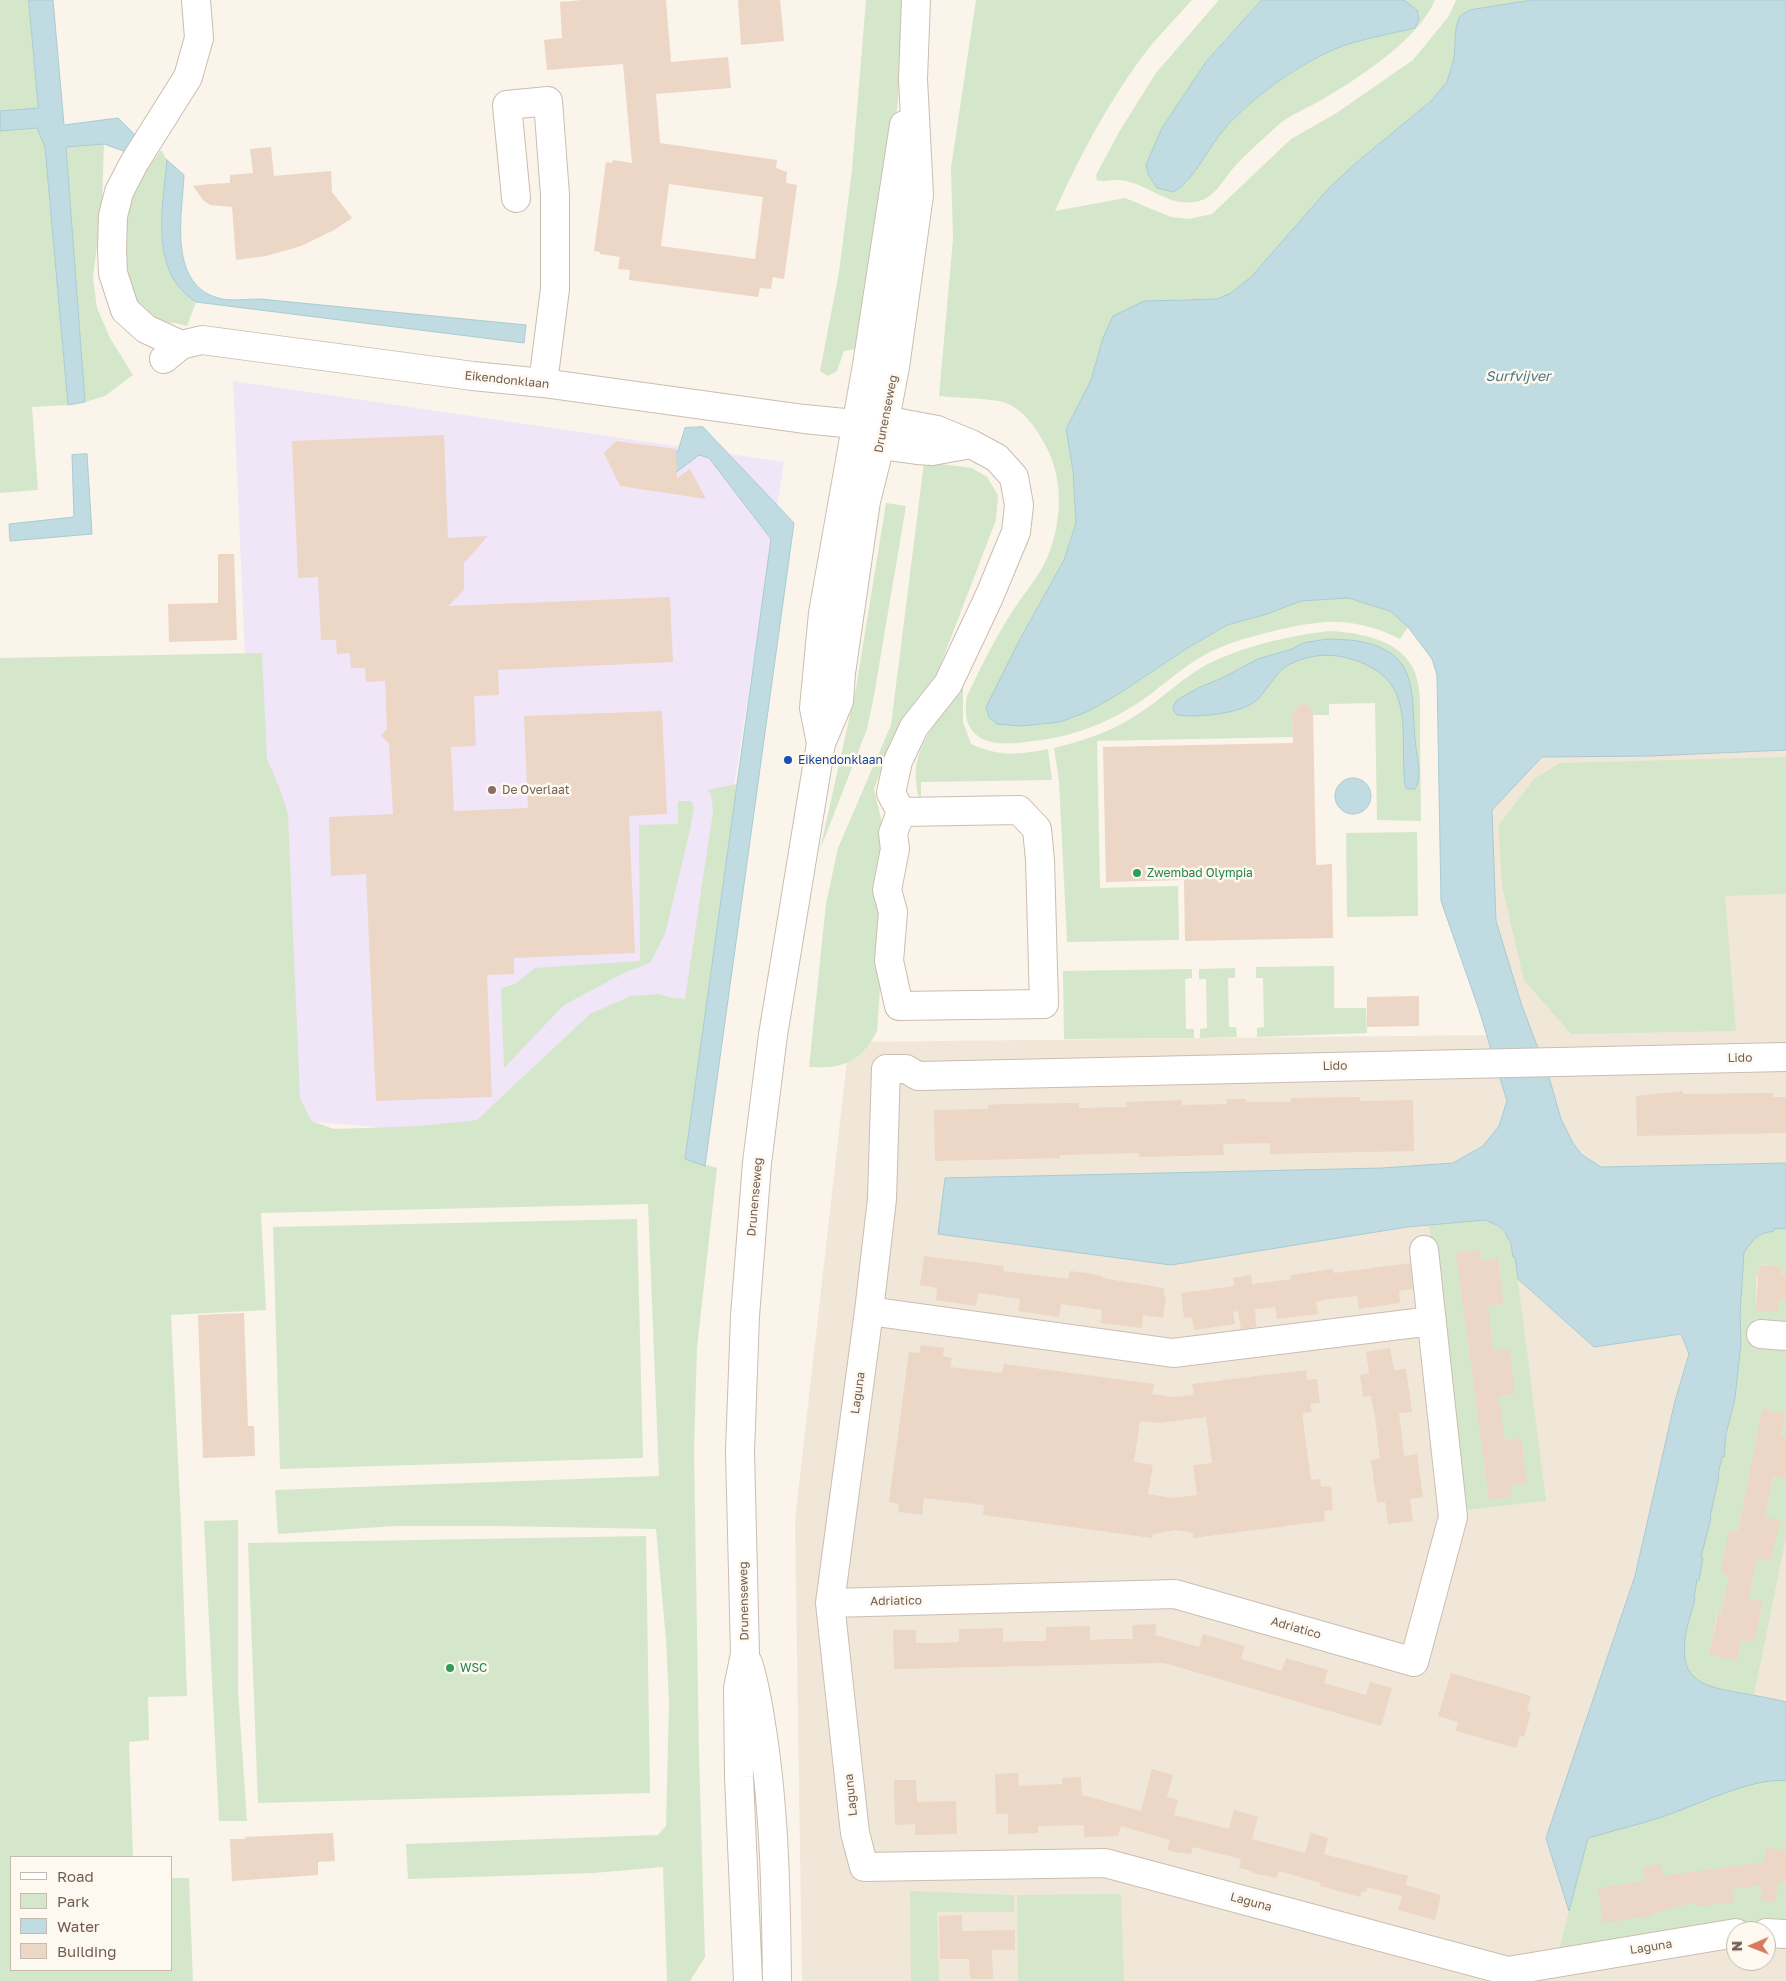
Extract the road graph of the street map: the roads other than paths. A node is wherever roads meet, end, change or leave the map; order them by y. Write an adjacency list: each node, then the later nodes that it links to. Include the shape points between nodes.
1 (196, 0): 5 (street, Eikendonklaan, via 199,38 188,77 118,192 113,224 113,273 125,310 172,352 202,340)
2 (916, 0): 3 (street, Drunenseweg)
3 (913, 79): 6 (street, Drunenseweg); 7 (street, Drunenseweg, via 919,195 895,367)
4 (516, 198): 5 (street, via 507,105 548,101 555,194 555,290)
5 (544, 383): 6 (street, Eikendonklaan)
6 (855, 424): 7 (street); 8 (street, Drunenseweg, via 823,613 814,708)
7 (882, 433): 8 (street, Drunenseweg, via 866,501 838,701); 9 (street, via 932,451 971,444 997,458 1014,476 1019,505 1016,532 948,684 914,727 898,760 892,793)
8 (821, 743): 16 (street, Drunenseweg, via 773,1035 757,1162 745,1316 740,1452)
9 (901, 812): 9 (street, via 893,833 895,850 887,890 893,912 889,961 899,1006 1044,1004 1037,829 1019,810)
10 (1786, 1057): 11 (street, Lido, via 918,1076 906,1069)
11 (886, 1069): 13 (street, Laguna, via 882,1199)
12 (1424, 1250): 14 (street, Adriatico)
13 (869, 1311): 14 (street, via 1173,1354); 15 (street, Laguna)
14 (1432, 1321): 15 (street, Adriatico, via 1453,1517 1414,1662 1175,1594)
15 (830, 1602): 18 (street, Laguna, via 855,1833 864,1867 1105,1863)
16 (745, 1654): 19 (street, Drunenseweg, via 738,1688 738,1750); 20 (street, Drunenseweg, via 755,1684 770,1782)
17 (1726, 1935): 18 (street, Laguna)
18 (1508, 1976)
19 (748, 1981)
20 (777, 1981)

